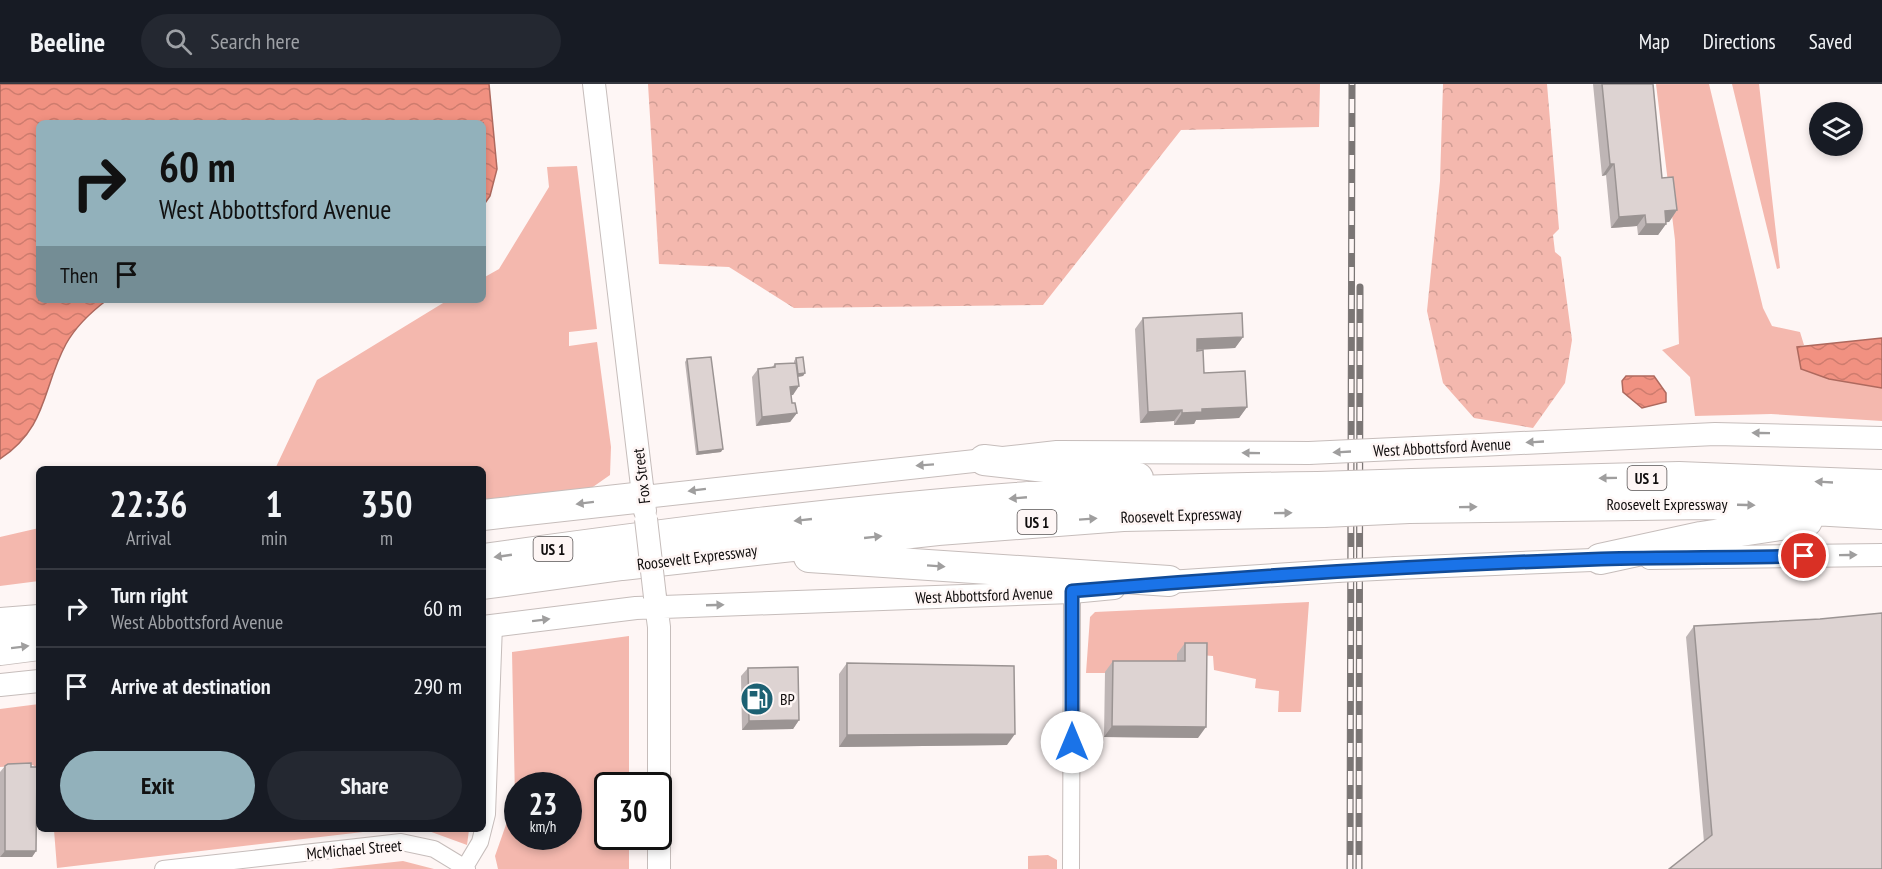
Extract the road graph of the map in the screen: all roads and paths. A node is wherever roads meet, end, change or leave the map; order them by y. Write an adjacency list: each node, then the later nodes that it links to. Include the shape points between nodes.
1 (594, 84): 8 (street, Fox Street)
2 (1882, 438): 3 (street, West Abbottsford Avenue, one-way to 3, bridge, via 1739,433 1309,453 1057,452)
3 (984, 460): 5 (highway, via 1127,475); 8 (street, West Abbottsford Avenue, one-way to 8, via 909,466)
4 (1882, 485): 6 (highway, Roosevelt Expressway / US 1, one-way to 6, via 1679,477)
5 (1181, 489): 7 (highway, Roosevelt Expressway / US 1); 13 (highway, Roosevelt Expressway / US 1, one-way to 13, via 935,505)
6 (1411, 496): 7 (highway, Roosevelt Expressway / US 1, bridge); 9 (highway, Roosevelt Expressway / US 1, one-way to 9)
7 (1321, 499): 11 (highway, Roosevelt Expressway / US 1, one-way to 7)
8 (645, 508): 10 (highway, one-way to 10); 18 (street, Fox Street, bridge)
9 (1877, 513): 14 (highway, via 1701,537)
10 (486, 515)
11 (752, 550): 15 (highway, one-way to 15, via 868,563); 16 (highway, Roosevelt Expressway / US 1)
12 (1882, 555): 14 (street, West Abbottsford Avenue, one-way to 12)
13 (486, 559)
14 (1600, 559): 15 (street, West Abbottsford Avenue, bridge)
15 (1169, 581): 17 (street, West Abbottsford Avenue)
16 (486, 584)
17 (1072, 591): 18 (street, West Abbottsford Avenue, one-way to 17); 32 (street)
18 (656, 602): 21 (street, West Abbottsford Avenue, one-way to 18); 31 (street, Fox Street)
19 (36, 620): 20 (highway)
20 (0, 623)
21 (489, 626): 26 (street)
22 (36, 645): 23 (highway, one-way to 22)
23 (0, 650)
24 (36, 681): 25 (street)
25 (0, 686)
26 (486, 818)
27 (482, 832): 29 (street)
28 (303, 861): 29 (street, McMichael Street, via 401,842 434,849); 30 (street, McMichael Street)
29 (466, 868)
30 (163, 869)
31 (658, 869)
32 (1071, 869)

